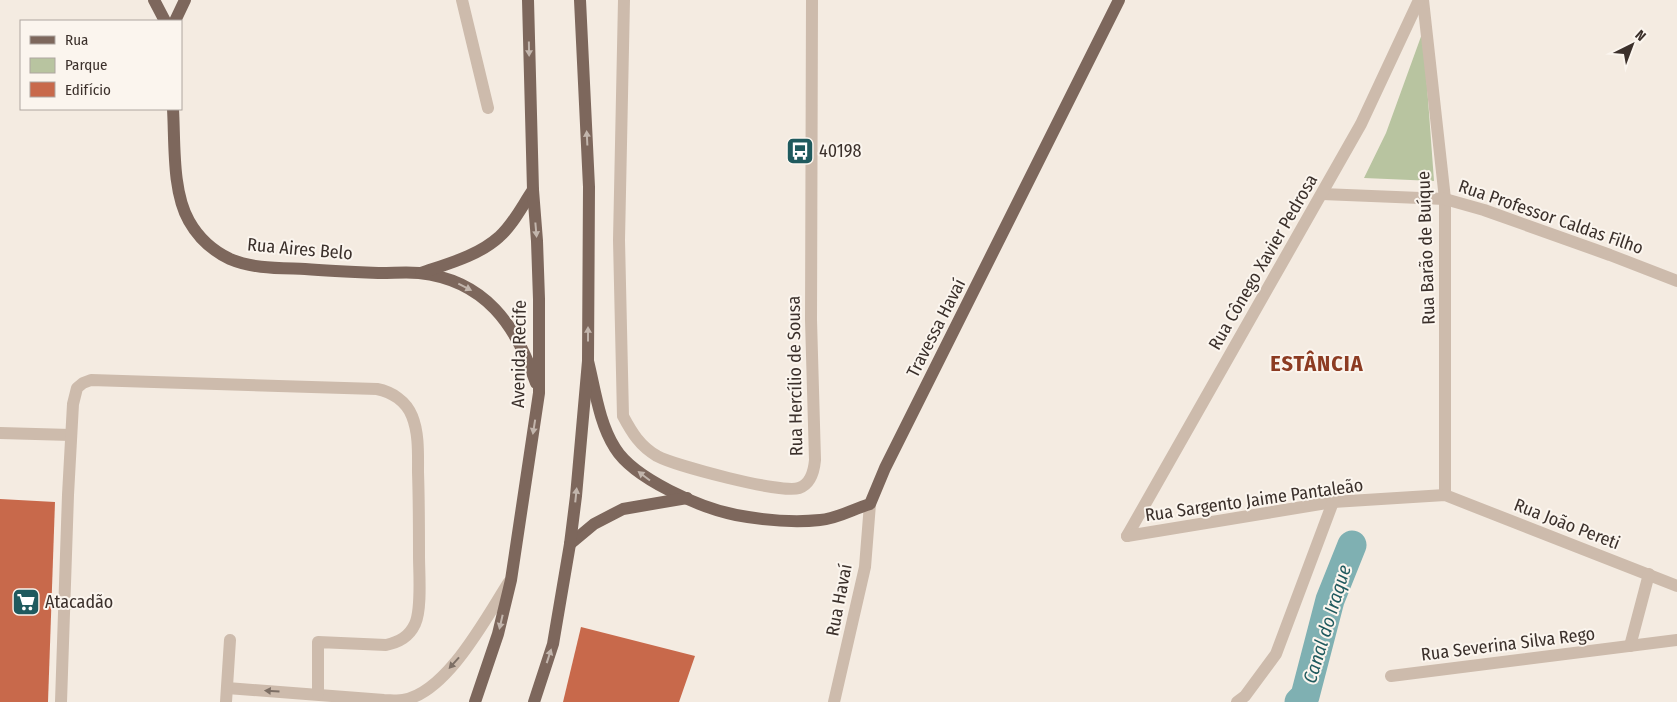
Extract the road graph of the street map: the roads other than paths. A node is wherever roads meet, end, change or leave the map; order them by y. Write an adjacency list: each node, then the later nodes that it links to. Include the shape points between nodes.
1 (154, 0): 11 (main road)
2 (185, 0): 12 (main road)
3 (462, 0): 13 (street)
4 (528, 0): 15 (main road, Avenida Recife, one-way to 15)
5 (580, 0): 20 (main road, one-way to 5, via 590,186)
6 (624, 0): 7 (street, Rua Hercílio de Sousa, via 619,240 622,416 640,444 658,456 686,467 792,489 801,487 810,478 815,460 811,320)
7 (812, 0)
8 (1419, 0): 16 (street, Rua Cônego Xavier Pedrosa, via 1361,124)
9 (1423, 0): 17 (street, Rua Barão de Buíque)
10 (1116, 4): 27 (main road, Travessa Havaí)
11 (164, 20)
12 (175, 20)
13 (488, 108)
14 (173, 110): 18 (main road, Rua Aires Belo, via 181,204 194,228 212,248 230,259 276,268)
15 (533, 186): 18 (main road, Rua Aires Belo, via 514,220 499,237 463,258); 21 (main road, Avenida Recife, one-way to 21)
16 (1322, 194): 17 (street, Rua Professor Caldas Filho); 28 (street, Rua Cônego Xavier Pedrosa)
17 (1446, 199): 19 (street, Rua Professor Caldas Filho); 24 (street, Rua Barão de Buíque)
18 (419, 273): 21 (main road, Rua Aires Belo, one-way to 21, via 446,278 489,302 509,325 527,356)
19 (1677, 281)
20 (588, 361): 25 (main road, one-way to 20, via 654,483 615,449 604,424); 29 (main road, one-way to 20)
21 (539, 393): 31 (main road, Avenida Recife, one-way to 31)
22 (0, 433): 23 (street)
23 (70, 435): 38 (street, via 74,395 77,388 91,380 377,389 386,391 404,404 411,415 417,444 417,619 410,633 395,643 318,642); 39 (street)
24 (1445, 495): 26 (street, Rua Sargento Jaime Pantaleão); 30 (street, Rua João Pereti)
25 (687, 498): 27 (main road, via 735,515 783,521 835,518); 29 (main road, via 623,509 594,524)
26 (1333, 502): 28 (street, Rua Sargento Jaime Pantaleão); 44 (street, via 1276,654)
27 (870, 504): 43 (street, Rua Havaí, via 865,567)
28 (1128, 536)
29 (570, 544): 42 (main road, one-way to 29, via 553,644)
30 (1649, 574): 32 (street, Rua João Pereti); 35 (street)
31 (511, 580): 38 (street, one-way to 38, via 470,646 429,688 404,700); 41 (main road, Avenida Recife, one-way to 41, via 498,634)
32 (1677, 586)
33 (230, 640): 37 (street)
34 (1677, 640): 35 (street, Rua Severina Silva Rego)
35 (1630, 646): 36 (street, Rua Severina Silva Rego)
36 (1390, 676)
37 (227, 688): 38 (street, one-way to 37); 40 (street)
38 (318, 694)
39 (61, 702)
40 (226, 702)
41 (475, 702)
42 (534, 702)
43 (834, 702)
44 (1238, 702)

